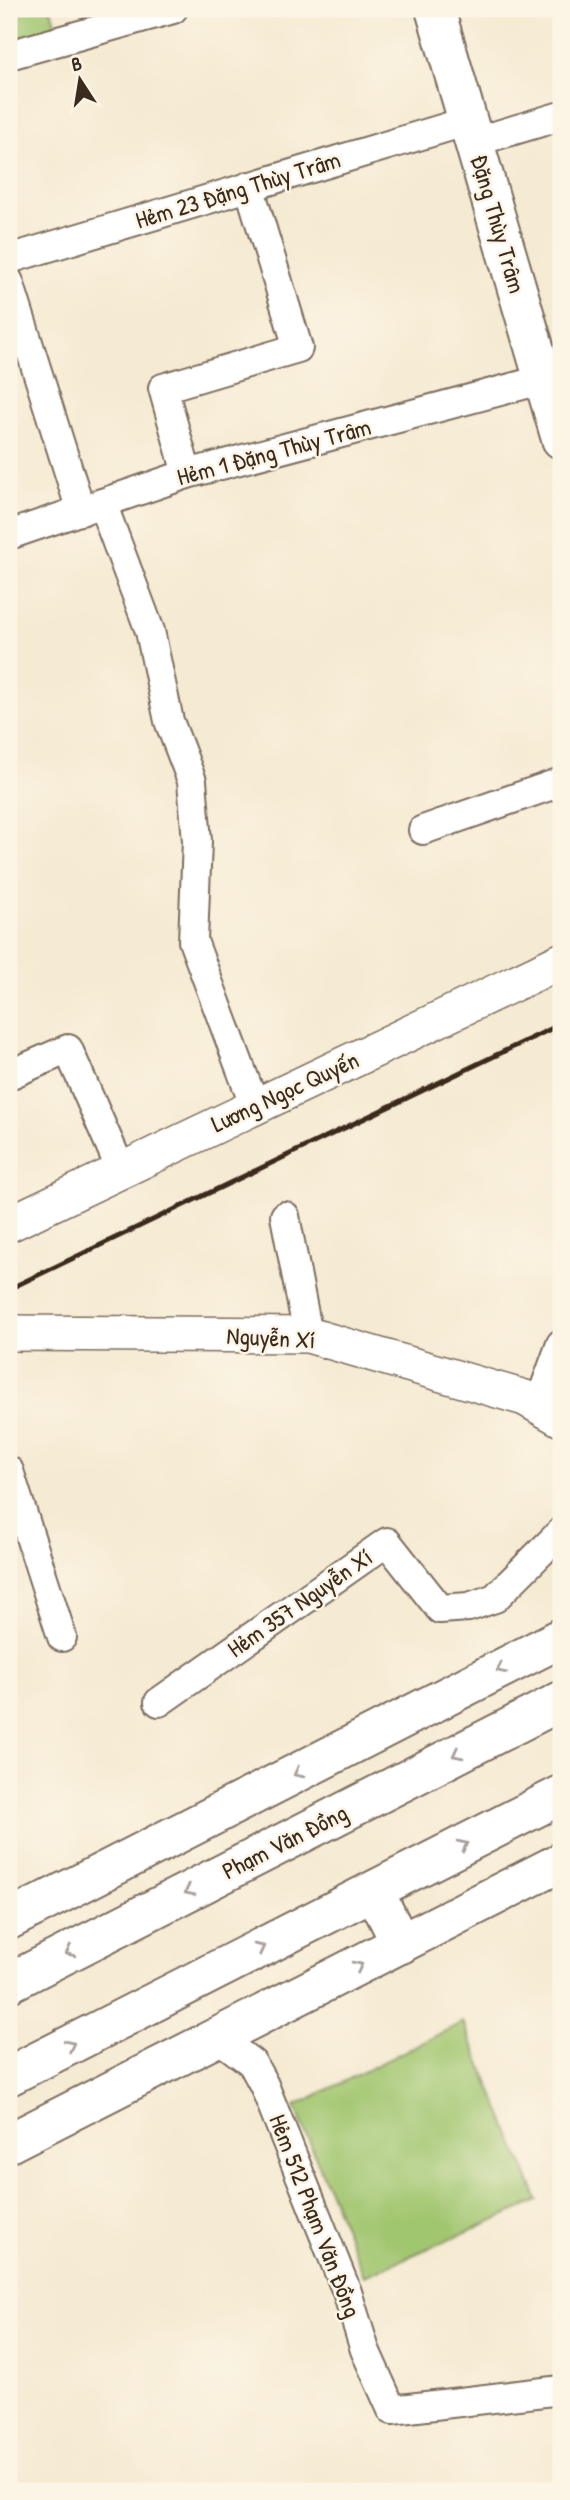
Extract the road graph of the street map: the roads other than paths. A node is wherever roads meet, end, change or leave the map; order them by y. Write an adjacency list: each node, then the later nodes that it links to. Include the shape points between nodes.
1 (173, 9): 3 (street)
2 (435, 9): 5 (main road, Đặng Thùy Trâm)
3 (9, 55)
4 (561, 116): 5 (street, Hẻm 23 Đặng Thùy Trâm)
5 (471, 131): 6 (street, Hẻm 23 Đặng Thùy Trâm); 9 (main road, Đặng Thùy Trâm)
6 (249, 186): 7 (street, Hẻm 23 Đặng Thùy Trâm); 11 (street, via 298,348 163,388)
7 (9, 259)
8 (9, 282): 12 (street)
9 (552, 378): 10 (main road, Đặng Thùy Trâm); 11 (street, Hẻm 1 Đặng Thùy Trâm)
10 (561, 439)
11 (187, 474): 12 (street, Hẻm 1 Đặng Thùy Trâm)
12 (92, 507): 13 (street, Hẻm 1 Đặng Thùy Trâm); 18 (street, via 150,631 169,720 192,781 197,841 193,942)
13 (9, 535)
14 (561, 782): 15 (street)
15 (423, 830)
16 (561, 961): 18 (street, Lương Ngọc Quyến)
17 (9, 1075): 19 (street, via 68,1049)
18 (255, 1107): 19 (street, Lương Ngọc Quyến)
19 (121, 1170): 21 (street, Lương Ngọc Quyến)
20 (285, 1216): 23 (street)
21 (9, 1224)
22 (9, 1333): 23 (street, Nguyễn Xí)
23 (308, 1335): 25 (street, Nguyễn Xí)
24 (561, 1344): 25 (street)
25 (550, 1412)
26 (9, 1471): 28 (street)
27 (561, 1532): 31 (street, Hẻm 357 Nguyễn Xí, via 495,1598 469,1607 440,1609 387,1542)
28 (62, 1637)
29 (561, 1638): 35 (main road, one-way to 35)
30 (561, 1701): 37 (main road, Phạm Văn Đồng, one-way to 37)
31 (159, 1702)
32 (561, 1795): 34 (main road, one-way to 32)
33 (561, 1862): 36 (main road)
34 (374, 1891): 36 (main road); 39 (main road, one-way to 34)
35 (9, 1920)
36 (401, 1944): 38 (main road, one-way to 36)
37 (9, 1983)
38 (217, 2037): 40 (main road); 41 (street, Hẻm 512 Phạm Văn Đồng, via 252,2063 264,2085 392,2410)
39 (9, 2076)
40 (9, 2143)
41 (561, 2390)

